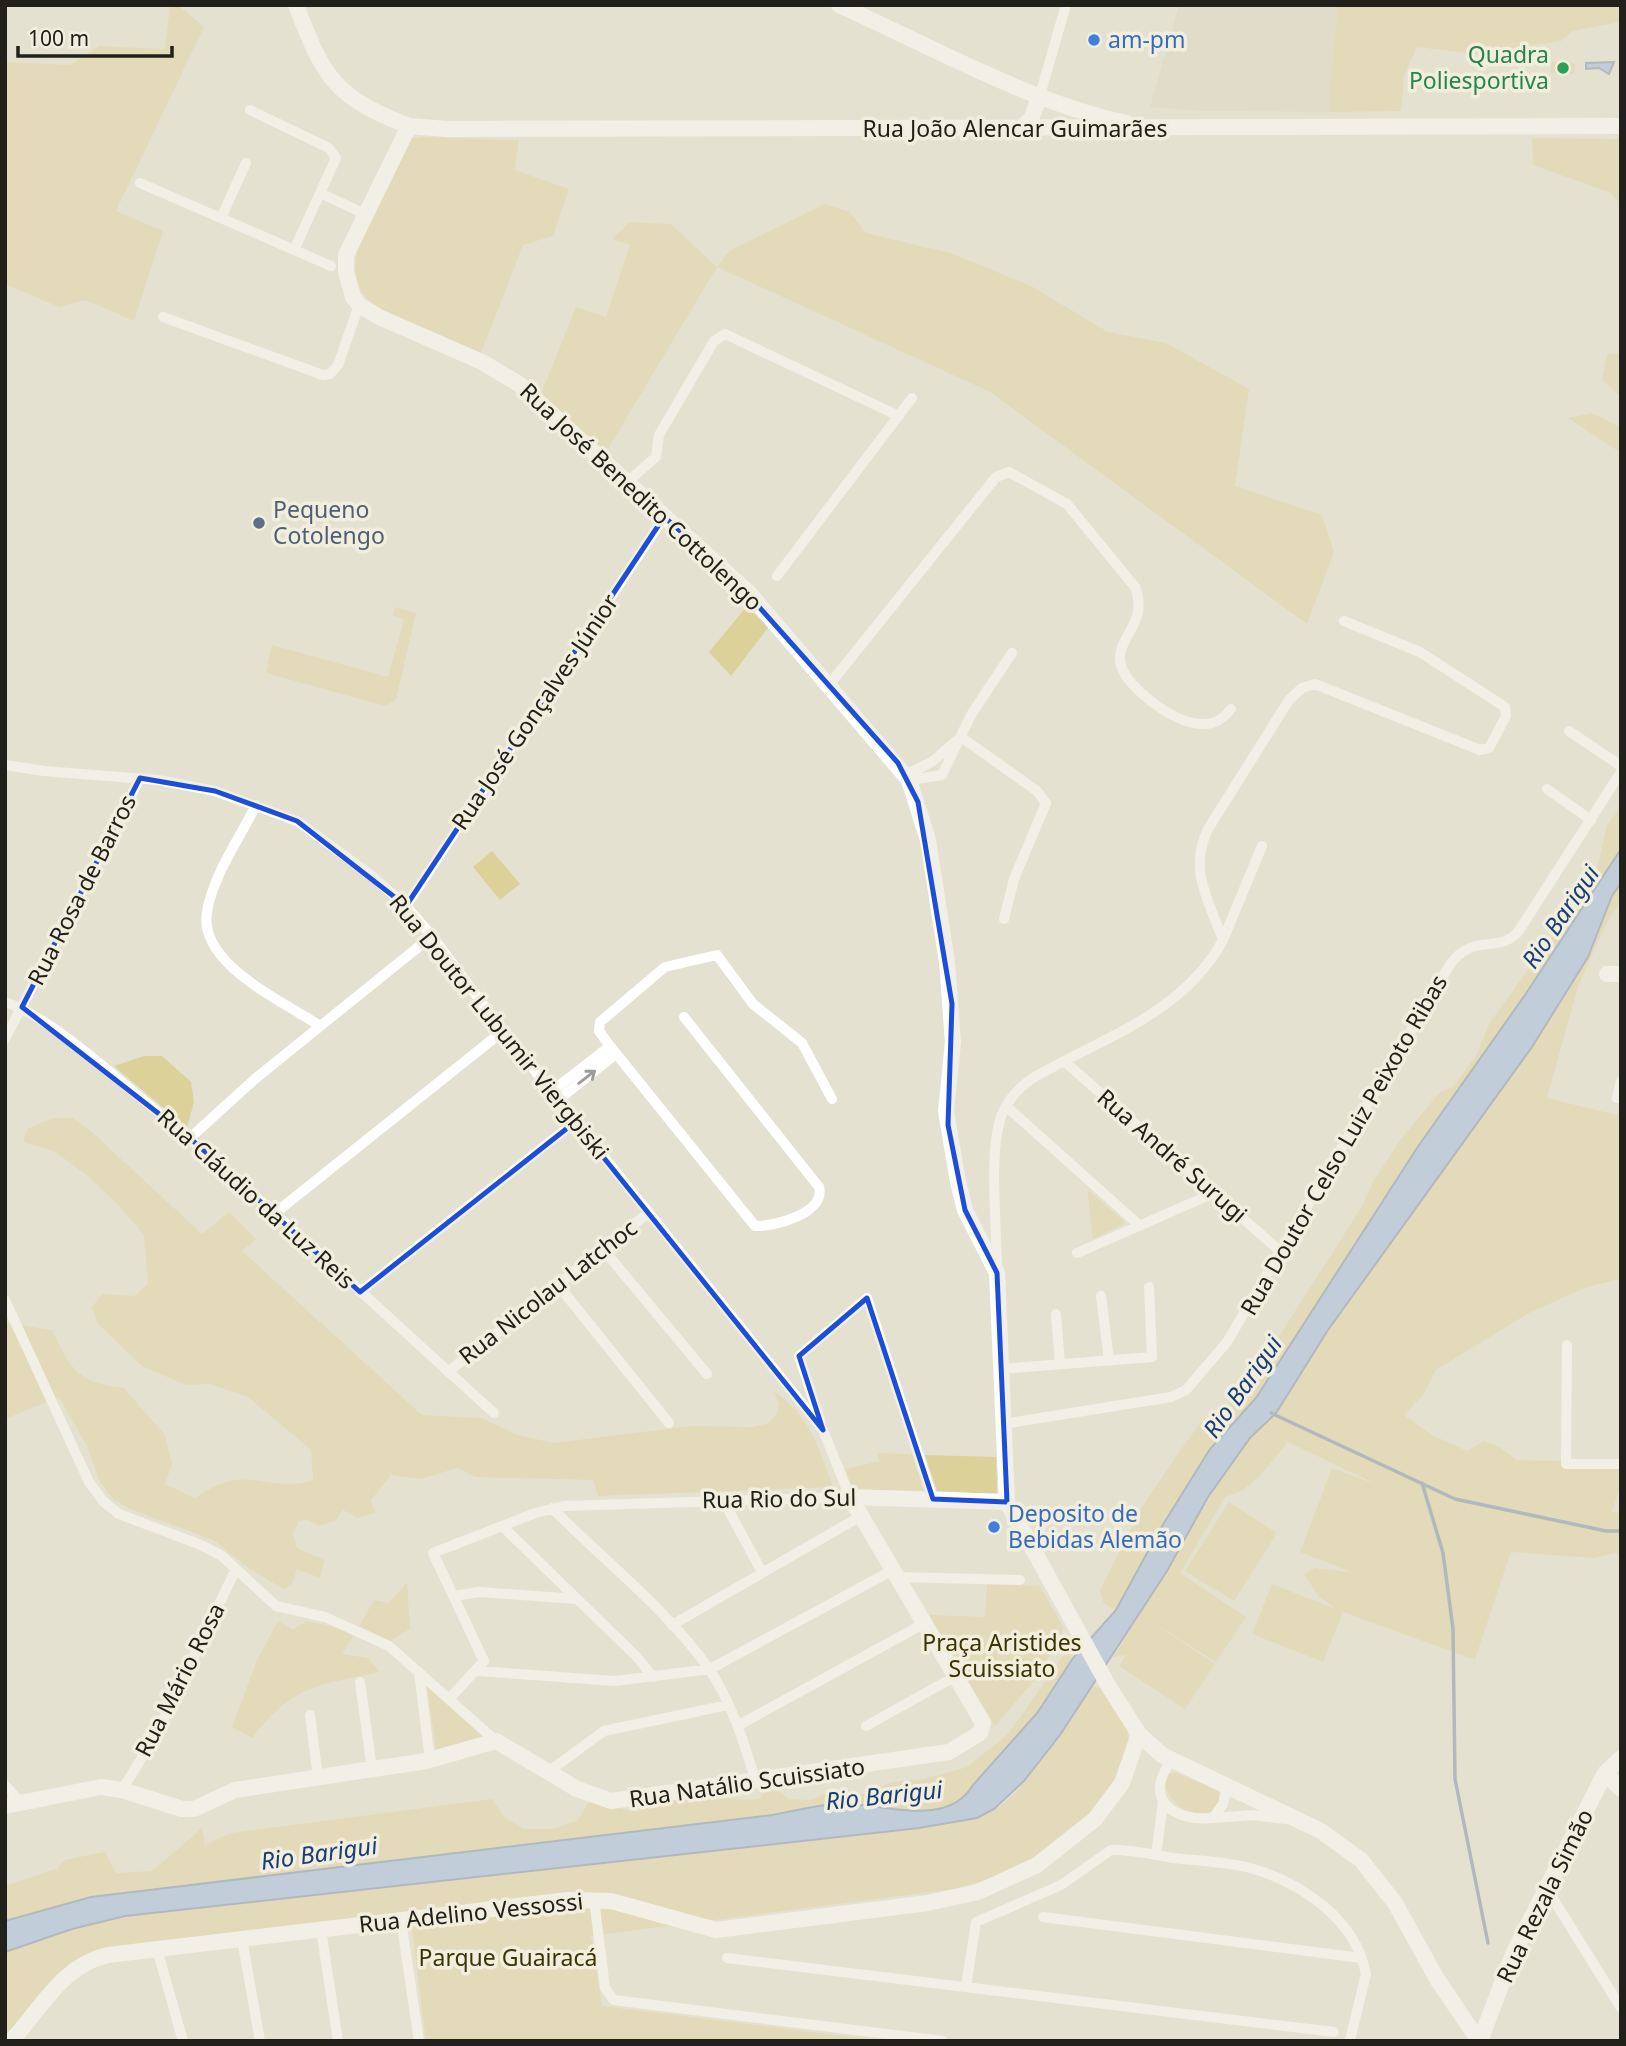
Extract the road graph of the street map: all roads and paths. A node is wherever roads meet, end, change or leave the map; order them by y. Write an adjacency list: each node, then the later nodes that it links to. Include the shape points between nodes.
1 (296, 5): 6 (main road, via 334,84 357,102)
2 (839, 5): 4 (main road)
3 (1066, 5): 4 (street)
4 (1040, 96): 8 (main road, via 1031,119); 9 (main road, via 1105,118)
5 (250, 110): 12 (street, via 333,152 334,162)
6 (409, 126): 8 (main road, Rua João Alencar Guimarães); 13 (main road)
7 (1621, 126): 9 (main road, Rua João Alencar Guimarães)
8 (1020, 129): 9 (main road, Rua João Alencar Guimarães)
9 (1171, 129)
10 (246, 163): 14 (street)
11 (140, 183): 14 (street)
12 (320, 193): 13 (street); 15 (street)
13 (365, 214): 17 (main road, via 345,263 348,285)
14 (221, 218): 15 (street)
15 (294, 250): 16 (street)
16 (331, 266)
17 (359, 305): 18 (street, via 338,365 330,374); 21 (main road, Rua José Benedito Cottolengo, via 510,377)
18 (163, 317)
19 (912, 398): 20 (street)
20 (899, 416): 21 (street, via 725,334 714,341 659,435 656,457); 23 (street)
21 (626, 483): 22 (main road, Rua José Benedito Cottolengo)
22 (664, 517): 26 (main road, Rua José Benedito Cottolengo, via 750,594); 39 (street, Rua José Gonçalves Júnior)
23 (777, 576)
24 (1344, 621): 42 (street, via 1420,652 1505,707 1506,716 1489,748 1480,750 1315,684 1302,688 1289,700 1199,849 1198,869)
25 (1012, 653): 29 (street)
26 (829, 685): 27 (street, via 996,477 1009,472 1067,504 1135,587 1138,612 1119,657 1126,680 1181,720 1211,724); 33 (main road, Rua José Benedito Cottolengo)
27 (1231, 709)
28 (1569, 731): 30 (street)
29 (961, 737): 33 (street); 33 (street, via 942,775); 40 (street, via 1037,791 1046,803 1014,879)
30 (1621, 766)
31 (7, 769): 34 (street, Rua Doutor Lubumir Viergbiski)
32 (1621, 772): 37 (street, Rua Doutor Celso Luiz Peixoto Ribas)
33 (908, 777): 65 (main road, Rua José Benedito Cottolengo, via 928,840 947,962 953,1042 946,1111 956,1171 965,1210)
34 (140, 778): 36 (street, Rua Doutor Lubumir Viergbiski, via 193,786); 44 (street, Rua Rosa de Barros)
35 (1547, 789): 37 (street)
36 (256, 805): 39 (street, Rua Doutor Lubumir Viergbiski, via 310,829); 46 (street, via 211,897 205,924 208,935 228,965)
37 (1591, 820): 63 (street, Rua Doutor Celso Luiz Peixoto Ribas, via 1514,937 1473,945 1456,956)
38 (1262, 845): 42 (street)
39 (406, 906): 41 (street, Rua Doutor Lubumir Viergbiski)
40 (1004, 919)
41 (432, 936): 46 (street); 47 (street, Rua Doutor Lubumir Viergbiski)
42 (1223, 940): 50 (street, via 1204,970 1168,1004)
43 (5, 1002): 44 (street, Rua Cláudio da Luz Reis)
44 (22, 1007): 48 (street, Rua Rosa de Barros); 57 (street, Rua Cláudio da Luz Reis)
45 (684, 1017): 49 (street, via 817,1182 820,1199 812,1210 759,1227 751,1223)
46 (320, 1026): 57 (street)
47 (503, 1031): 52 (street, Rua Doutor Lubumir Viergbiski); 60 (street)
48 (5, 1039)
49 (613, 1050): 52 (street); 54 (street, via 599,1031 600,1022 660,970 717,955 753,1004 802,1044)
50 (1064, 1061): 55 (street, via 1024,1084); 58 (street, Rua André Surugi)
51 (1621, 1081): 53 (street)
52 (555, 1096): 56 (street, Rua Doutor Lubumir Viergbiski)
53 (1617, 1098)
54 (832, 1099)
55 (1006, 1106): 61 (street); 65 (street, via 996,1145)
56 (575, 1122): 59 (street, Rua Doutor Lubumir Viergbiski); 68 (street)
57 (190, 1138): 60 (street, Rua Cláudio da Luz Reis)
58 (1214, 1193): 61 (street); 63 (street, Rua André Surugi)
59 (649, 1213): 62 (street, Rua Nicolau Latchoc); 81 (street, Rua Doutor Lubumir Viergbiski)
60 (274, 1214): 68 (street, Rua Cláudio da Luz Reis)
61 (1140, 1226): 64 (street)
62 (603, 1249): 66 (street, Rua Nicolau Latchoc); 77 (street)
63 (1281, 1252): 80 (street, Rua Doutor Celso Luiz Peixoto Ribas, via 1227,1342 1183,1393)
64 (1077, 1253)
65 (997, 1273): 75 (main road, Rua José Benedito Cottolengo)
66 (558, 1285): 76 (street, Rua Nicolau Latchoc); 79 (street)
67 (1149, 1287): 73 (street, via 1152,1357)
68 (360, 1292): 76 (street, Rua Cláudio da Luz Reis)
69 (1101, 1296): 73 (street)
70 (5, 1300): 90 (street, Rua Natálio Scuissiato, via 89,1482 103,1501 119,1514 211,1550)
71 (1056, 1314): 74 (street)
72 (1567, 1345): 82 (street, via 1566,1464)
73 (1109, 1360): 74 (street)
74 (1060, 1364): 75 (street)
75 (1001, 1369): 80 (main road, Rua José Benedito Cottolengo)
76 (448, 1372): 78 (street, Rua Cláudio da Luz Reis)
77 (708, 1374)
78 (494, 1413)
79 (668, 1423)
80 (1003, 1424): 86 (main road, Rua José Benedito Cottolengo)
81 (823, 1430): 83 (street, Rua Doutor Lubumir Viergbiski); 84 (street, via 799,1356 867,1298)
82 (1621, 1464)
83 (850, 1497): 84 (main road, Rua Rio do Sul); 85 (street, Rua Rio do Sul); 88 (main road)
84 (933, 1499): 86 (main road, Rua Rio do Sul)
85 (723, 1500): 87 (street, Rua Rio do Sul); 91 (street)
86 (1007, 1502): 109 (main road, Rua José Benedito Cottolengo)
87 (552, 1508): 89 (street, Rua Rio do Sul); 97 (street)
88 (861, 1516): 91 (street); 92 (main road)
89 (502, 1526): 94 (street, Rua Rio do Sul, via 433,1553); 95 (street)
90 (236, 1569): 100 (street, Rua Natálio Scuissiato, via 276,1606 325,1617 359,1631 389,1646); 122 (street, Rua Mário Rosa, via 157,1732)
91 (762, 1572): 97 (street)
92 (895, 1573): 93 (street); 96 (main road); 98 (street)
93 (1020, 1580)
94 (453, 1596): 95 (street, via 480,1592); 99 (street, via 483,1657)
95 (577, 1599): 102 (street)
96 (925, 1623): 101 (main road); 107 (street)
97 (672, 1625): 98 (street)
98 (710, 1670): 102 (street); 105 (street)
99 (478, 1671): 102 (street, via 615,1682); 104 (street)
100 (419, 1672): 104 (street, Rua Natálio Scuissiato); 112 (street)
101 (956, 1676): 108 (street); 118 (main road, Rua Natálio Scuissiato, via 983,1727 960,1747 936,1755)
102 (653, 1677)
103 (360, 1682): 114 (street)
104 (449, 1699): 110 (street, Rua Natálio Scuissiato)
105 (728, 1705): 107 (street); 115 (street, via 604,1731)
106 (310, 1715): 117 (street)
107 (739, 1725): 118 (street)
108 (866, 1726)
109 (1139, 1734): 113 (main road, Rua José Benedito Cottolengo); 129 (main road, Rua Adelino Vessossi, via 1122,1783 1090,1824 1037,1865 978,1892 928,1903 716,1930)
110 (496, 1741): 112 (main road); 115 (main road, Rua Natálio Scuissiato)
111 (1621, 1758): 116 (main road, Rua Rezala Simão)
112 (430, 1760): 114 (main road)
113 (1172, 1760): 120 (main road, Rua José Benedito Cottolengo); 123 (street, via 1158,1783)
114 (372, 1769): 117 (main road)
115 (548, 1772): 118 (main road, Rua Natálio Scuissiato, via 586,1794 611,1801)
116 (1605, 1773): 121 (main road); 128 (main road, Rua Rezala Simão)
117 (318, 1777): 122 (main road, via 235,1790 188,1810)
118 (757, 1782)
119 (5, 1785): 124 (street)
120 (1227, 1788): 125 (street); 126 (main road, Rua José Benedito Cottolengo)
121 (1621, 1788)
122 (122, 1790): 124 (main road, via 93,1787)
123 (1163, 1802): 125 (street, via 1188,1815); 127 (street)
124 (13, 1804)
125 (1213, 1818): 126 (street, via 1252,1815)
126 (1303, 1822): 147 (main road, Rua José Benedito Cottolengo, via 1341,1843 1373,1873)
127 (1156, 1855): 136 (street, via 1244,1867 1292,1886 1336,1917); 137 (street, via 1111,1850 1061,1885 976,1922)
128 (1547, 1889): 138 (street); 147 (main road, Rua Rezala Simão, via 1513,1954)
129 (594, 1899): 131 (main road, Rua Adelino Vessossi); 146 (street, via 605,1988 614,2000)
130 (1043, 1917): 136 (street)
131 (401, 1920): 132 (main road, Rua Adelino Vessossi); 145 (street)
132 (321, 1930): 133 (main road, Rua Adelino Vessossi); 144 (street)
133 (242, 1939): 134 (main road, Rua Adelino Vessossi); 143 (street)
134 (157, 1949): 141 (main road, Rua Adelino Vessossi, via 98,1957 80,1965 64,1977); 142 (street)
135 (727, 1958): 137 (street)
136 (1361, 1958): 140 (street, via 1366,1974)
137 (966, 1987): 139 (street)
138 (1621, 2008)
139 (1334, 2032)
140 (1350, 2040)
141 (11, 2041)
142 (183, 2041)
143 (260, 2041)
144 (338, 2041)
145 (419, 2041)
146 (943, 2041)
147 (1480, 2041)

